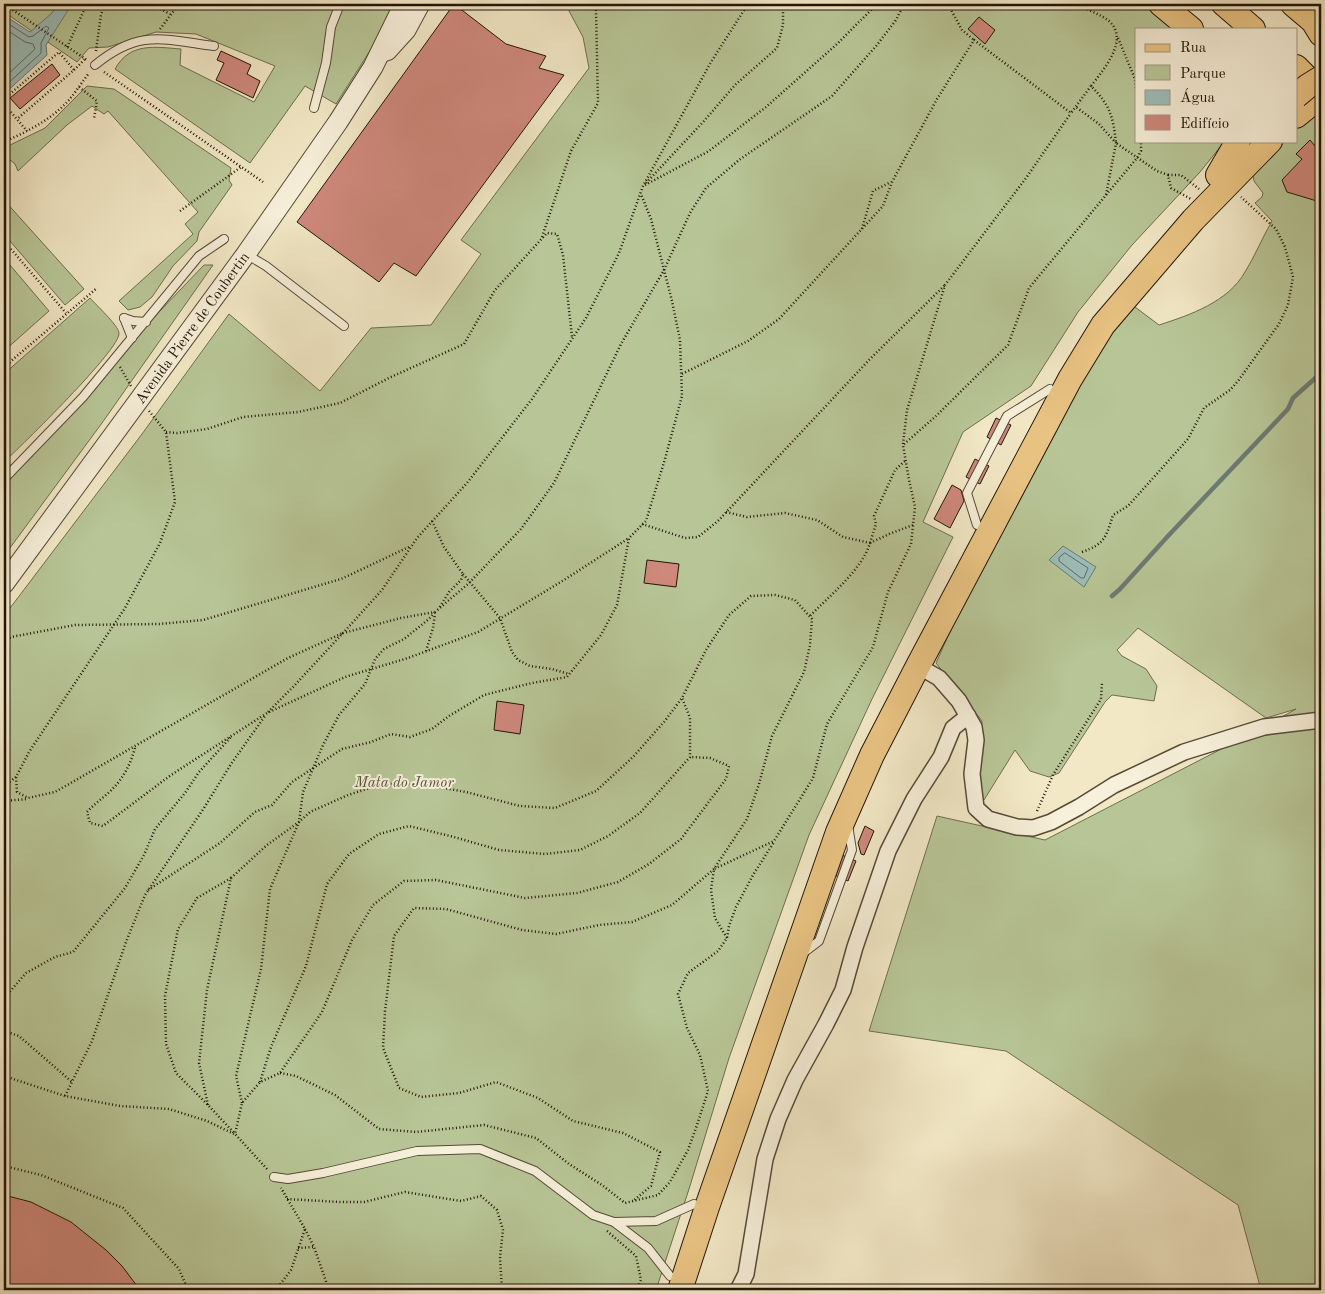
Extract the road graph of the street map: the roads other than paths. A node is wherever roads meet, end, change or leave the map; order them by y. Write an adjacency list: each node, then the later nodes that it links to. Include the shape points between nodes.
1 (340, 4): 20 (lane, via 331,27 326,63)
2 (404, 4): 14 (street, Avenida Pierre de Coubertin)
3 (420, 4): 14 (street, Avenida Pierre de Coubertin, via 406,30)
4 (1161, 4): 9 (main road)
5 (1224, 4): 10 (main road)
6 (1293, 4): 11 (main road, via 1313,21)
7 (1308, 4): 8 (main road)
8 (1321, 15)
9 (1190, 28)
10 (1252, 28)
11 (1321, 34)
12 (214, 46): 13 (lane, via 176,39 144,39 108,54)
13 (95, 65)
14 (373, 67): 28 (street, Avenida Pierre de Coubertin)
15 (1298, 68): 17 (main road)
16 (1321, 78): 19 (main road, bridge, via 1308,86)
17 (1321, 92): 21 (main road, via 1318,98)
18 (1321, 105): 22 (main road)
19 (1298, 106)
20 (314, 108)
21 (1298, 108)
22 (1298, 108)
23 (1237, 142): 26 (main road)
24 (1250, 142): 26 (main road)
25 (1269, 142): 26 (main road)
26 (1211, 188): 34 (main road, via 1193,220 1103,325 1066,387); 38 (main road, via 1137,261 1092,316 858,752 824,829)
27 (224, 239): 29 (lane, via 199,256)
28 (246, 254): 30 (lane); 33 (street, Avenida Pierre de Coubertin)
29 (146, 322): 31 (lane); 31 (lane, via 124,318)
30 (344, 326)
31 (132, 338): 32 (lane, via 68,414)
32 (4, 479)
33 (4, 584)
34 (918, 666): 35 (street, via 939,678); 40 (main road, via 872,755 835,841 707,1207)
35 (968, 716): 36 (street, via 976,740 972,774 976,808 988,819 1033,828 1184,752 1264,727); 41 (street, via 953,728 941,757 914,799 888,851 843,990 778,1119 765,1159 746,1274)
36 (1321, 720)
37 (274, 1177): 39 (lane, via 288,1179 323,1174 417,1151 480,1149 535,1171 593,1216)
38 (694, 1204): 39 (lane, via 656,1222); 40 (main road)
39 (614, 1222): 40 (lane, via 648,1248)
40 (672, 1286)
41 (738, 1290)

